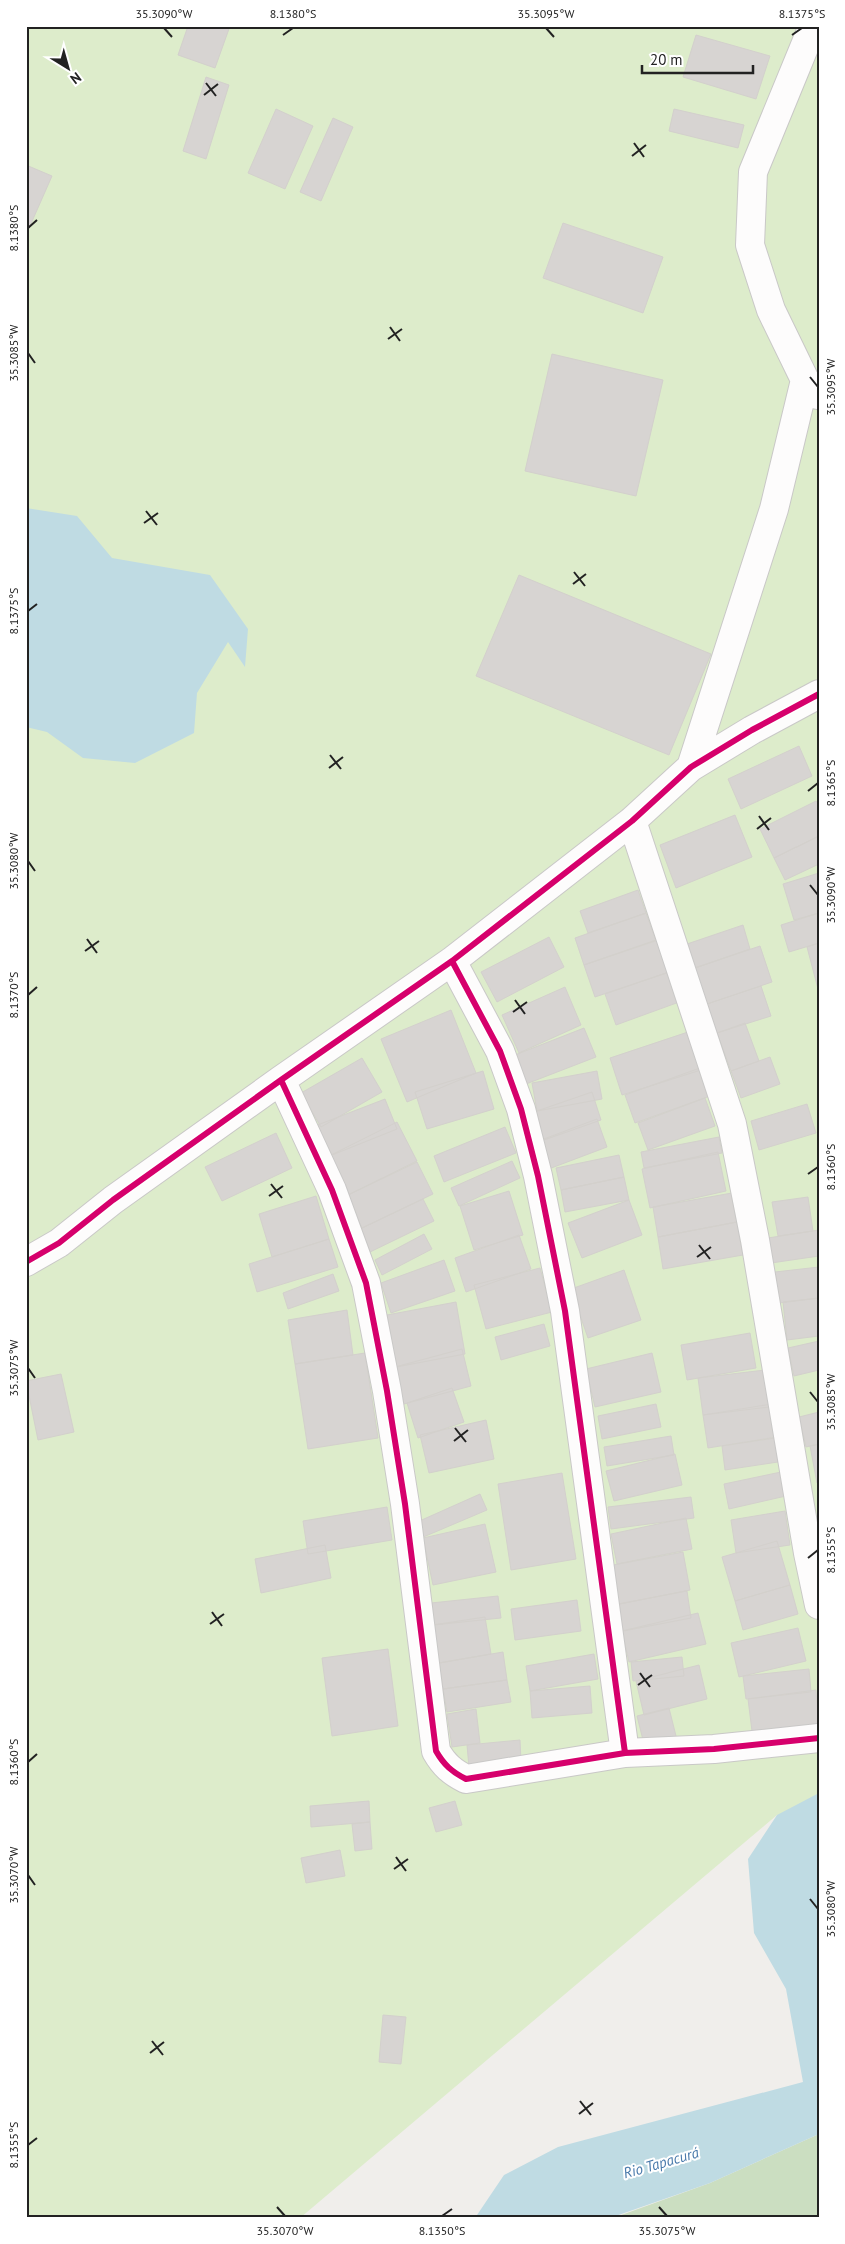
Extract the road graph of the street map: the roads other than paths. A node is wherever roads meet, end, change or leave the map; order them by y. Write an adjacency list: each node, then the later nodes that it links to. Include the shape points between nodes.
1 (814, 26): 2 (street, via 754,172 750,245 771,310)
2 (812, 388): 4 (street)
3 (819, 694): 4 (street)
4 (691, 767): 5 (street)
5 (632, 821): 6 (street); 9 (street, via 732,1124)
6 (452, 961): 7 (street); 11 (street, via 500,1051 521,1109 538,1176 565,1311)
7 (281, 1080): 8 (street, via 113,1200 59,1243); 11 (street, via 332,1190 366,1283 405,1504 436,1751 444,1764 466,1779)
8 (26, 1262)
9 (819, 1605)
10 (819, 1738): 11 (street, via 714,1749)
11 (625, 1753)

